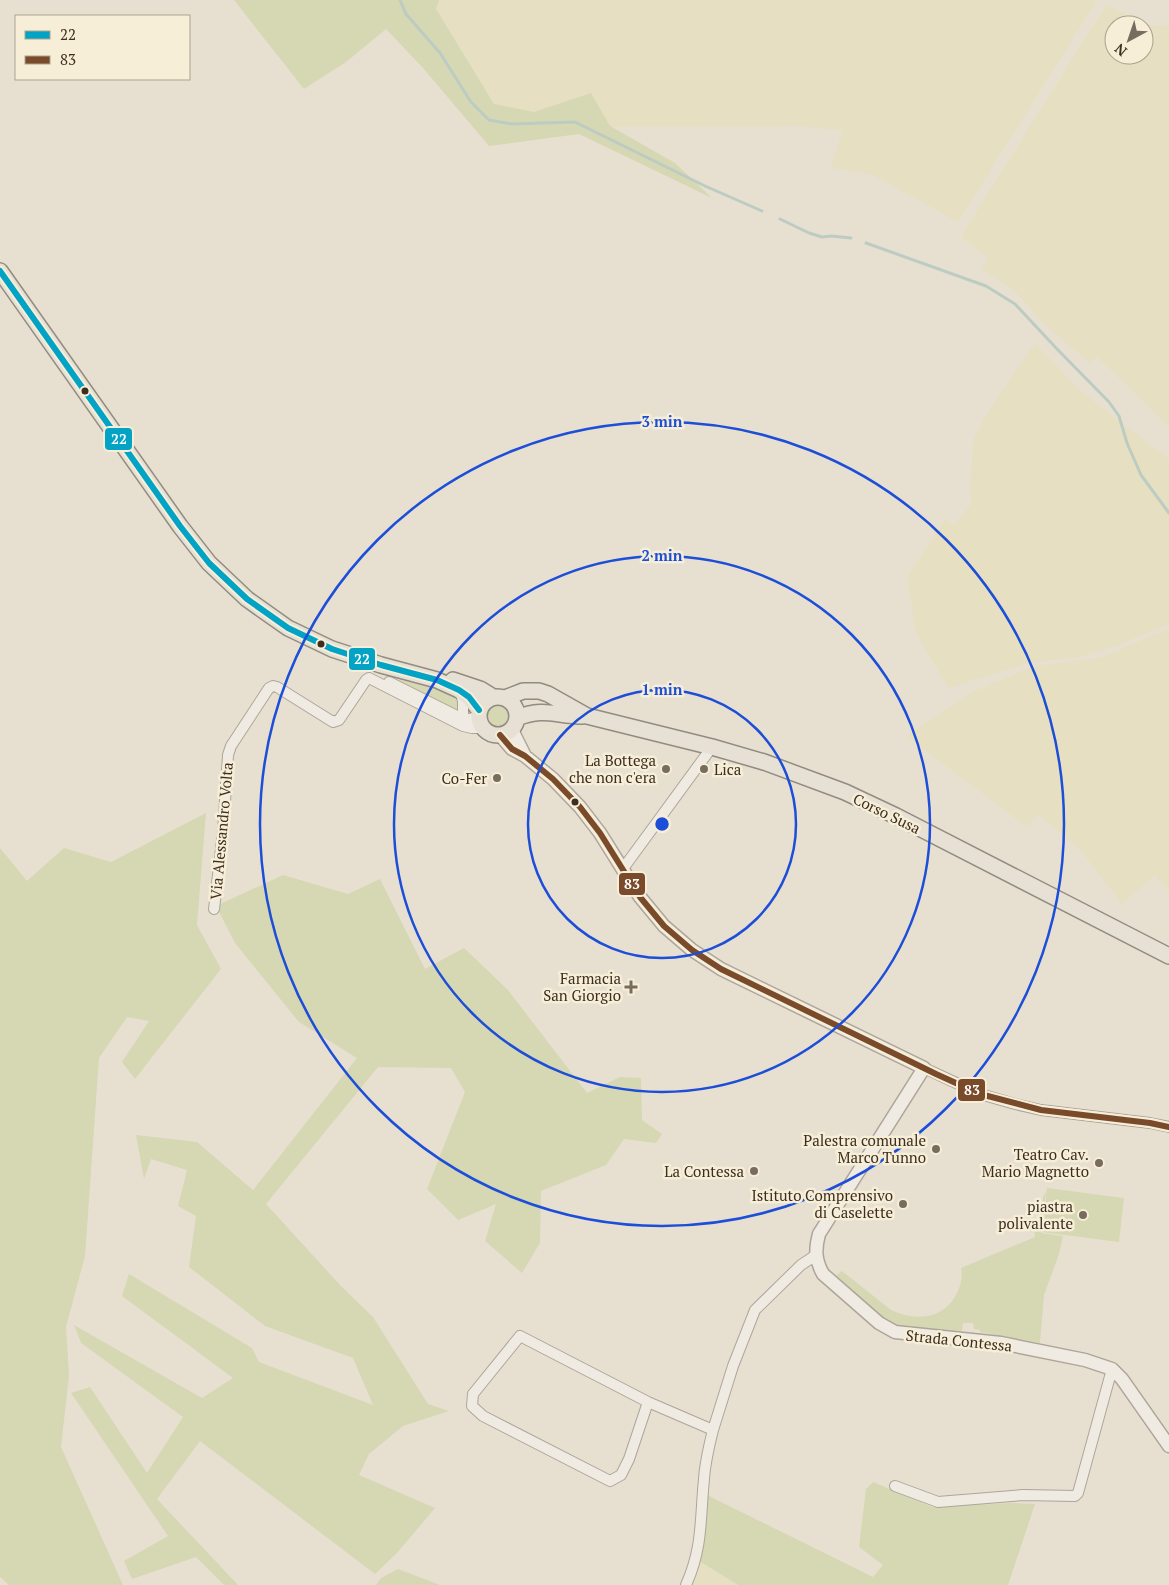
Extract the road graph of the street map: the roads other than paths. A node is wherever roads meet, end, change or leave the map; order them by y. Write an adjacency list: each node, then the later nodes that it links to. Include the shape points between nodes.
1 (0, 271): 2 (main road, via 180,526 209,563 247,599 288,628 332,649)
2 (436, 680): 4 (main road, via 450,679); 7 (main road, via 469,697)
3 (548, 694): 4 (main road, Corso Susa, via 523,691); 5 (street); 6 (main road, Corso Susa)
4 (499, 697): 7 (main road, via 487,700); 8 (main road, via 515,706)
5 (537, 712): 6 (main road, Corso Susa); 8 (main road, Corso Susa)
6 (587, 716): 9 (main road, Corso Susa)
7 (474, 720): 8 (main road, via 488,732); 11 (street, Via Alessandro Volta, via 383,679 366,680 336,722 277,687 269,688 228,755)
8 (510, 728): 10 (street, via 512,749 553,779 580,806)
9 (712, 747): 10 (street); 12 (main road, Corso Susa, via 845,792)
10 (622, 870): 13 (street, via 664,926 706,960)
11 (214, 909)
12 (1169, 956)
13 (924, 1068): 14 (street, via 980,1094 1015,1104); 15 (street, via 824,1225 816,1245)
14 (1169, 1127)
15 (816, 1255): 16 (street, Strada Contessa, via 823,1274 832,1283 879,1323 895,1332 1001,1343); 18 (street, via 801,1264 755,1310)
16 (1112, 1369): 19 (street); 20 (street, via 1075,1496 1023,1494 938,1502)
17 (648, 1402): 17 (street, via 520,1336 473,1394 472,1406 483,1416 610,1481 621,1475 629,1459); 18 (street)
18 (713, 1430): 21 (street, via 704,1479 701,1535)
19 (1169, 1446)
20 (895, 1486)
21 (686, 1585)

